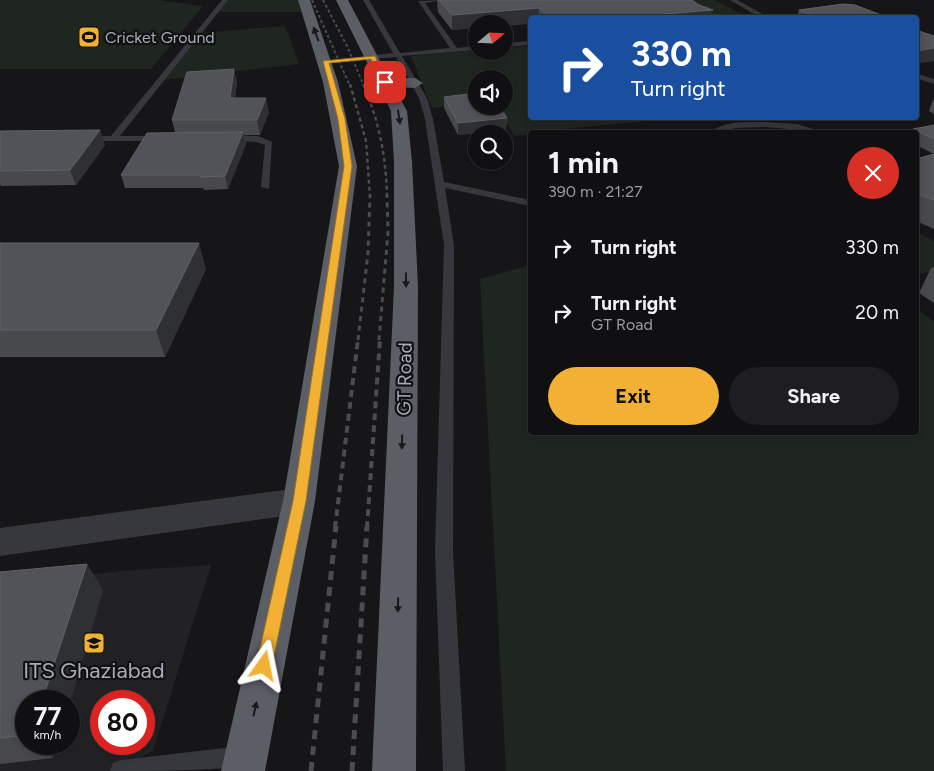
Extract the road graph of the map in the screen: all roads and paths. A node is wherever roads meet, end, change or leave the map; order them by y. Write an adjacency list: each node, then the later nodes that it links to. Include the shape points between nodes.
1 (225, 0): 21 (lane)
2 (304, 0): 12 (highway, one-way to 2)
3 (342, 0): 13 (highway, GT Road)
4 (366, 0): 13 (lane)
5 (441, 0): 11 (lane, via 421,2)
6 (733, 0): 7 (lane)
7 (761, 15)
8 (528, 43): 9 (lane)
9 (513, 45)
10 (468, 49): 11 (lane)
11 (455, 50): 13 (lane)
12 (326, 61): 13 (lane); 26 (highway, via 341,119 348,166)
13 (385, 65): 16 (highway); 16 (lane); 30 (highway, GT Road, one-way to 30, via 399,111 406,286)
14 (919, 76): 15 (lane)
15 (934, 82)
16 (415, 83): 23 (lane, via 429,120)
17 (721, 130): 18 (lane, via 732,126 788,125)
18 (810, 130)
19 (169, 138): 21 (lane)
20 (216, 138): 24 (lane, via 258,139 269,144)
21 (112, 139): 22 (lane)
22 (75, 140)
23 (439, 184): 25 (lane); 31 (lane, via 449,245 444,551)
24 (266, 187)
25 (528, 203)
26 (299, 501): 27 (street); 28 (highway, one-way to 26)
27 (0, 542)
28 (244, 764): 29 (lane)
29 (120, 771)
30 (394, 771)
31 (454, 771)

